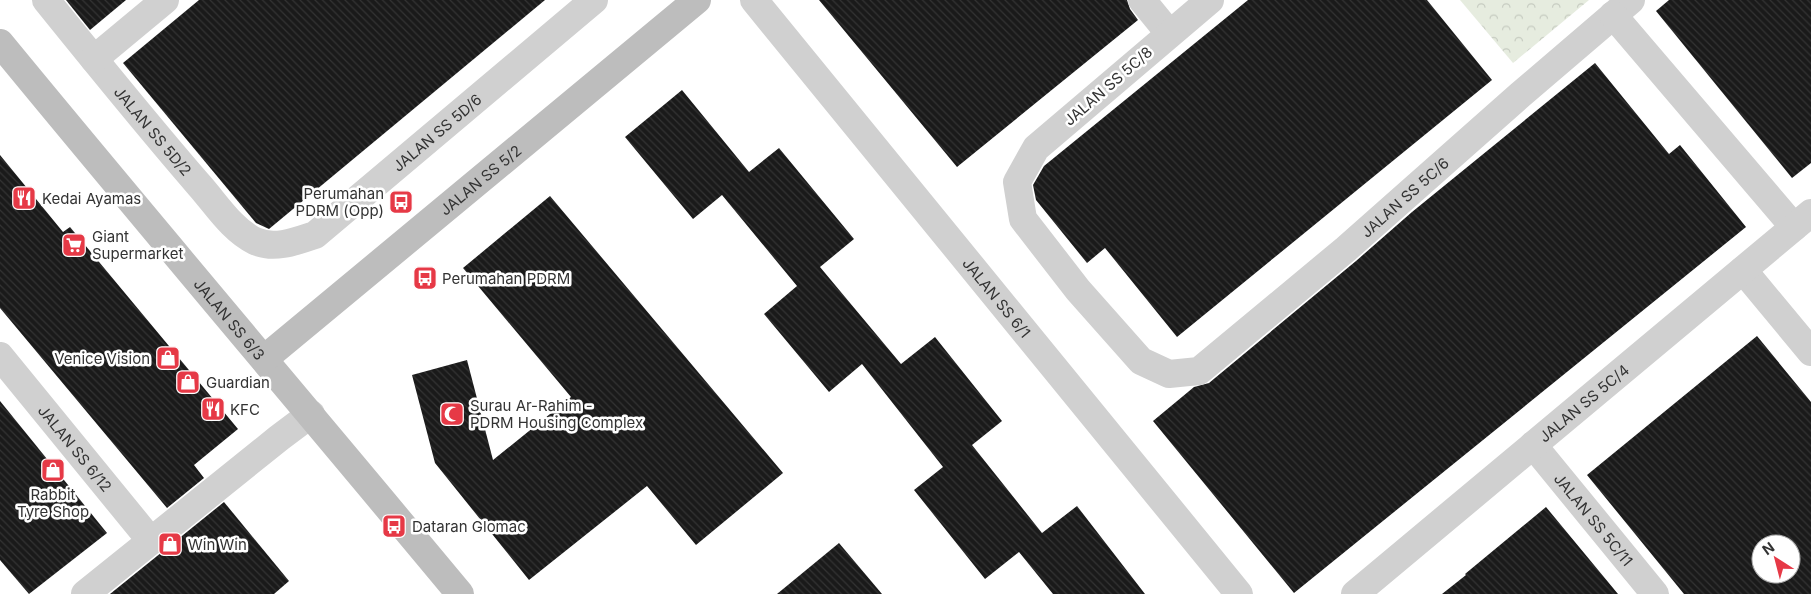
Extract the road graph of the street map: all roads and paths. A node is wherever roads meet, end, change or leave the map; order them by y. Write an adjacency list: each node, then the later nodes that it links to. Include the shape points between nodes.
1 (46, 0): 11 (street, JALAN SS 5D/2)
2 (165, 0): 11 (street)
3 (594, 0): 14 (street, JALAN SS 5D/6, via 315,236)
4 (697, 0): 18 (street, JALAN SS 5/2)
5 (754, 0): 24 (street, JALAN SS 6/1)
6 (1142, 0): 9 (street)
7 (1210, 0): 9 (street, JALAN SS 5C/8)
8 (1622, 8): 12 (street, JALAN SS 5C/6, via 1346,249 1199,371 1169,374 1141,361 1078,290 1023,219); 13 (street)
9 (1169, 34): 12 (street, JALAN SS 5C/8, via 1036,148)
10 (0, 43): 18 (street, JALAN SS 6/3)
11 (94, 59): 14 (street, JALAN SS 5D/2, via 238,229 256,242)
12 (1017, 182)
13 (1802, 220): 15 (street, JALAN SS 5C/4)
14 (271, 244)
15 (1743, 270): 16 (street); 20 (street, JALAN SS 5C/4)
16 (1811, 352)
17 (0, 356): 21 (street, JALAN SS 6/12)
18 (264, 359): 19 (street, JALAN SS 6/3)
19 (311, 414): 21 (street); 23 (street, JALAN SS 6/3)
20 (1533, 445): 25 (street, JALAN SS 5C/4); 26 (street, JALAN SS 5C/11)
21 (151, 541): 22 (street)
22 (85, 594)
23 (460, 594)
24 (1239, 594)
25 (1355, 594)
26 (1655, 594)

